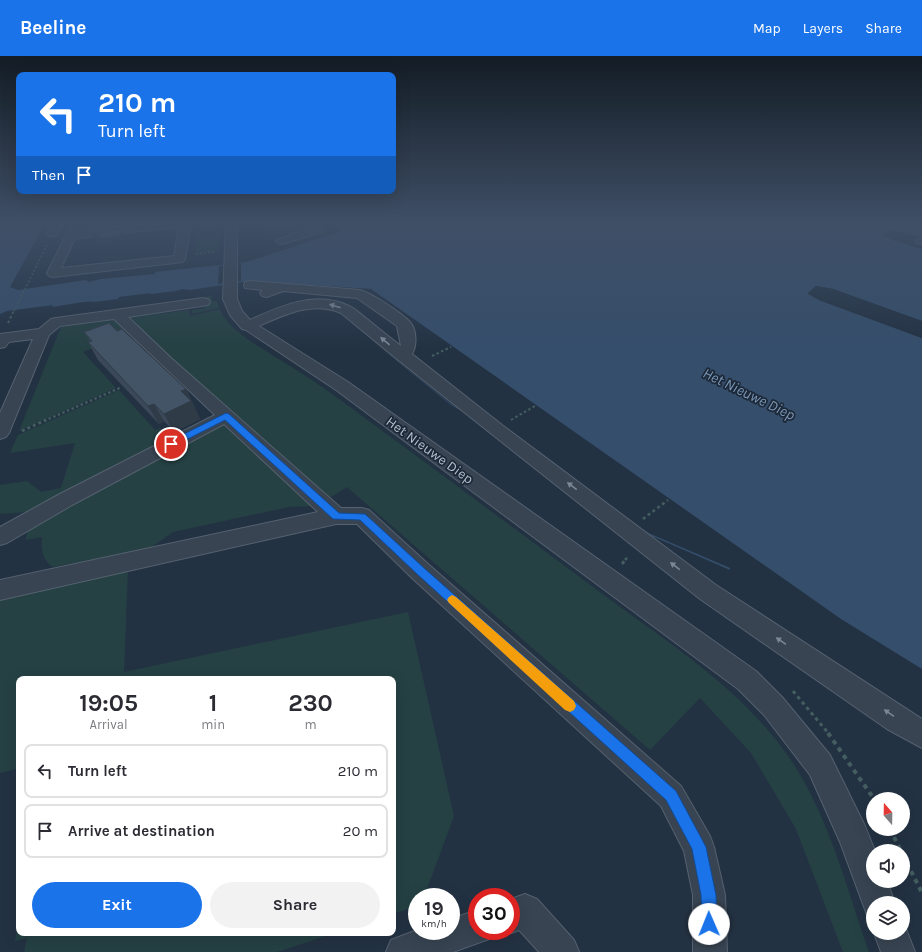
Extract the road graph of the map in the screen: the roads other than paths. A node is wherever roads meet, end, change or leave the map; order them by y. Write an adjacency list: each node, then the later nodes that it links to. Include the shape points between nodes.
1 (57, 265): 2 (street, via 53,273)
2 (127, 265)
3 (232, 265): 4 (street, Het Nieuwe Diep)
4 (237, 277): 5 (street); 9 (street, Het Nieuwe Diep, via 232,306)
5 (282, 287): 6 (street); 12 (street, via 348,292 367,297 404,324 409,346)
6 (267, 293)
7 (203, 302): 8 (street)
8 (117, 314): 10 (street, via 56,322); 13 (street)
9 (247, 326): 12 (street, one-way to 9, via 346,310 330,304 298,306); 19 (street, Het Nieuwe Diep, via 342,386 744,668 820,765 854,837)
10 (43, 333): 11 (street, via 3,338); 14 (street)
11 (0, 344)
12 (402, 356): 18 (street, one-way to 12, via 708,592)
13 (226, 416): 15 (street); 16 (street, via 72,496)
14 (0, 433)
15 (336, 516): 17 (street); 25 (street, via 362,516 671,796 699,847 709,895)
16 (0, 537)
17 (0, 590)
18 (922, 734)
19 (876, 896)
20 (520, 913): 24 (street, via 525,911)
21 (468, 930): 23 (street)
22 (894, 940): 26 (street)
23 (403, 952)
24 (562, 952)
25 (710, 952)
26 (898, 952)

